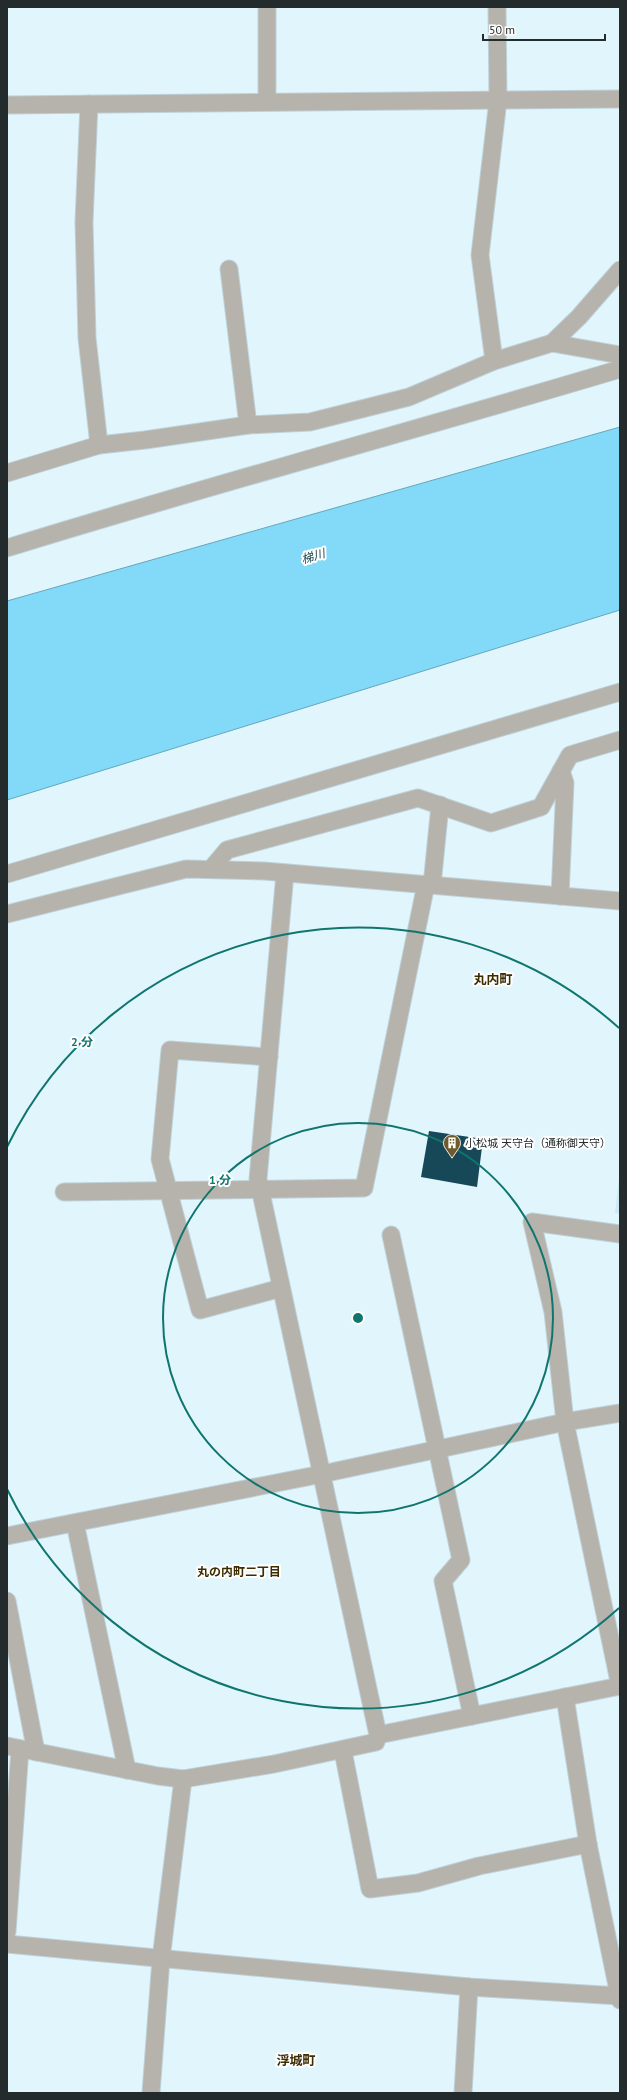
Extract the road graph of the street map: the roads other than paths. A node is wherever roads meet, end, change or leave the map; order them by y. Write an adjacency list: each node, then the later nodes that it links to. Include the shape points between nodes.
1 (267, 7): 5 (street)
2 (496, 7): 4 (street)
3 (620, 99): 4 (street)
4 (498, 100): 5 (street); 12 (street, via 480,255)
5 (268, 102): 6 (street)
6 (89, 104): 7 (street); 15 (street, via 84,222 88,338)
7 (7, 105)
8 (228, 269): 14 (street)
9 (620, 270): 10 (street, via 579,317)
10 (552, 342): 11 (street); 12 (street)
11 (620, 355)
12 (494, 361): 14 (street, via 401,399 310,422)
13 (620, 369): 17 (street, via 416,430 167,499)
14 (248, 425): 15 (street)
15 (99, 445): 16 (street)
16 (7, 473)
17 (7, 548)
18 (620, 692): 24 (street)
19 (620, 740): 20 (street, via 570,755)
20 (561, 770): 21 (street, via 541,807 491,823); 26 (street, via 565,783)
21 (440, 805): 22 (street, via 418,798 227,850); 25 (street)
22 (212, 869): 23 (street); 28 (street, via 186,869)
23 (285, 872): 25 (street); 29 (street)
24 (7, 874)
25 (429, 885): 26 (street); 30 (street, via 364,1188)
26 (560, 896): 27 (street)
27 (620, 901)
28 (7, 914)
29 (269, 1057): 30 (street, via 258,1178); 31 (street, via 170,1050 160,1159)
30 (260, 1189): 31 (street); 35 (street)
31 (168, 1191): 32 (street); 35 (street, via 200,1310)
32 (64, 1192)
33 (620, 1234): 37 (street, via 532,1222 554,1312)
34 (391, 1235): 38 (street)
35 (282, 1288): 39 (street)
36 (620, 1413): 37 (street)
37 (565, 1422): 38 (street); 43 (street, via 620,1686)
38 (437, 1450): 39 (street); 44 (street, via 461,1560 443,1581)
39 (322, 1474): 40 (street); 45 (street)
40 (75, 1523): 41 (street); 48 (street)
41 (7, 1536)
42 (7, 1600): 46 (street)
43 (565, 1697): 44 (street); 50 (street)
44 (472, 1716): 45 (street)
45 (378, 1735): 47 (street, via 376,1742)
46 (21, 1749): 48 (street); 51 (street)
47 (343, 1751): 49 (street); 50 (street, via 370,1889 418,1883 479,1866)
48 (127, 1770): 49 (street)
49 (183, 1779): 53 (street)
50 (588, 1844): 55 (street)
51 (7, 1932)
52 (7, 1944): 53 (street)
53 (161, 1959): 54 (street); 57 (street)
54 (469, 1987): 55 (street); 58 (street)
55 (620, 1996): 56 (street)
56 (620, 2000)
57 (151, 2093)
58 (463, 2093)

